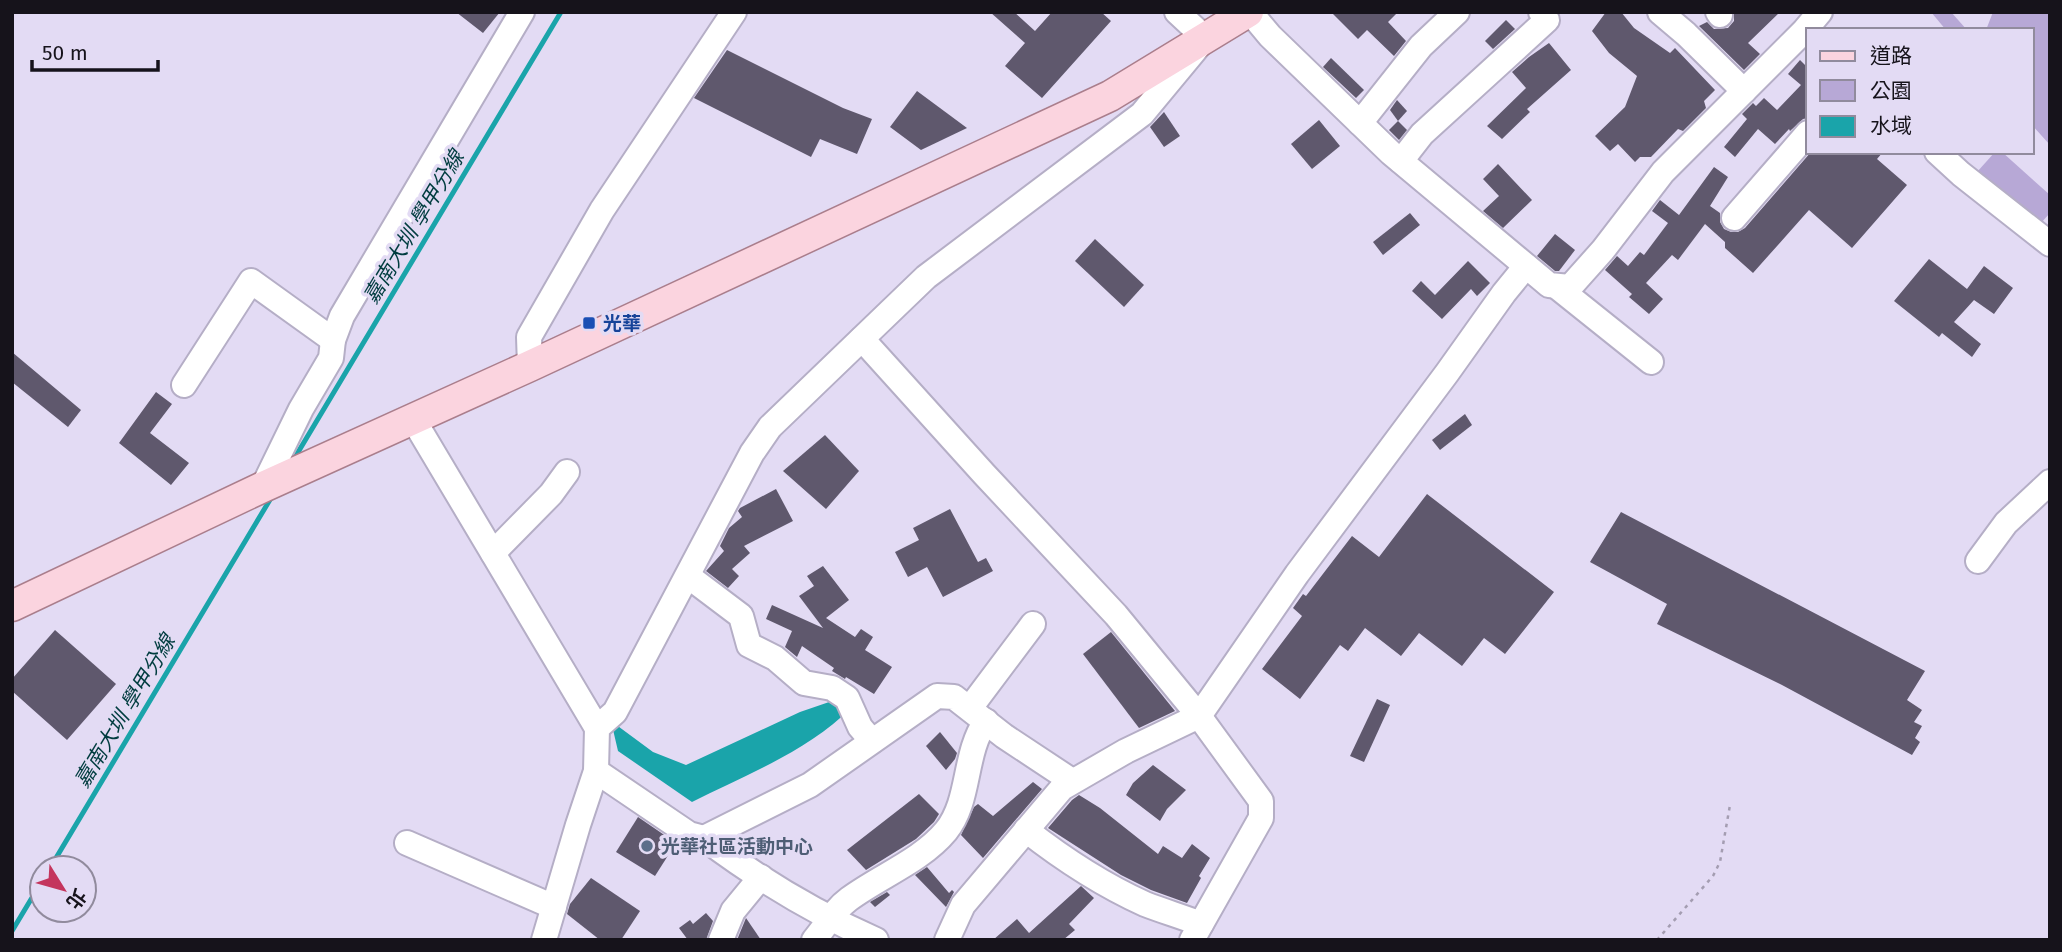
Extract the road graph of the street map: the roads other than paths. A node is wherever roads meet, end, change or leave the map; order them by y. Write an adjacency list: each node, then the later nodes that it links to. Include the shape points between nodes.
1 (522, 12): 22 (street, via 342,316)
2 (734, 12): 24 (street, via 602,210 529,337)
3 (1177, 12): 11 (street)
4 (1249, 12): 11 (main road); 13 (street)
5 (1457, 12): 13 (street, via 1421,46)
6 (1541, 12): 16 (street, via 1547,20 1422,134)
7 (1660, 12): 12 (street)
8 (1820, 12): 9 (street)
9 (1809, 28)
10 (1806, 33): 12 (street)
11 (1205, 38): 21 (street, via 1142,114 926,278); 24 (main road, via 1110,96)
12 (1744, 91): 20 (street, via 1663,172 1570,287)
13 (1360, 123): 16 (street)
14 (1806, 134): 17 (street)
15 (1939, 154): 18 (street)
16 (1401, 161): 19 (street)
17 (1734, 218)
18 (2050, 244)
19 (1526, 266): 20 (street); 36 (street, via 1297,574)
20 (1556, 286): 23 (street)
21 (862, 339): 32 (street, via 770,427); 36 (street, via 1116,615)
22 (333, 340): 25 (street, via 251,281); 29 (street, via 331,358)
23 (1651, 362)
24 (530, 366): 26 (main road)
25 (184, 385)
26 (413, 419): 29 (main road); 30 (street)
27 (567, 472): 30 (street)
28 (2050, 482): 31 (street, via 2006,523)
29 (263, 487): 33 (main road)
30 (493, 553): 37 (street)
31 (1978, 561)
32 (688, 576): 37 (street, via 615,712); 38 (street, via 741,616 749,645 775,658 804,683 832,688 847,698)
33 (12, 606)
34 (1033, 624): 35 (street)
35 (978, 715): 38 (street, via 954,697 937,696); 40 (street); 46 (street, via 957,814 944,832 847,900)
36 (1199, 716): 40 (street); 47 (street, via 1261,801 1261,818)
37 (597, 728): 39 (street)
38 (872, 741): 42 (street, via 810,785)
39 (596, 771): 42 (street, via 689,834); 45 (street)
40 (1072, 781): 41 (street)
41 (1026, 831): 47 (street, via 1059,856); 52 (street, via 963,905)
42 (704, 838): 44 (street)
43 (408, 843): 45 (street)
44 (761, 877): 46 (street); 49 (street, via 733,911)
45 (554, 907): 48 (street)
46 (829, 919): 50 (street); 51 (street)
47 (1197, 932)
48 (544, 940)
49 (721, 940)
50 (814, 940)
51 (876, 940)
52 (947, 940)

